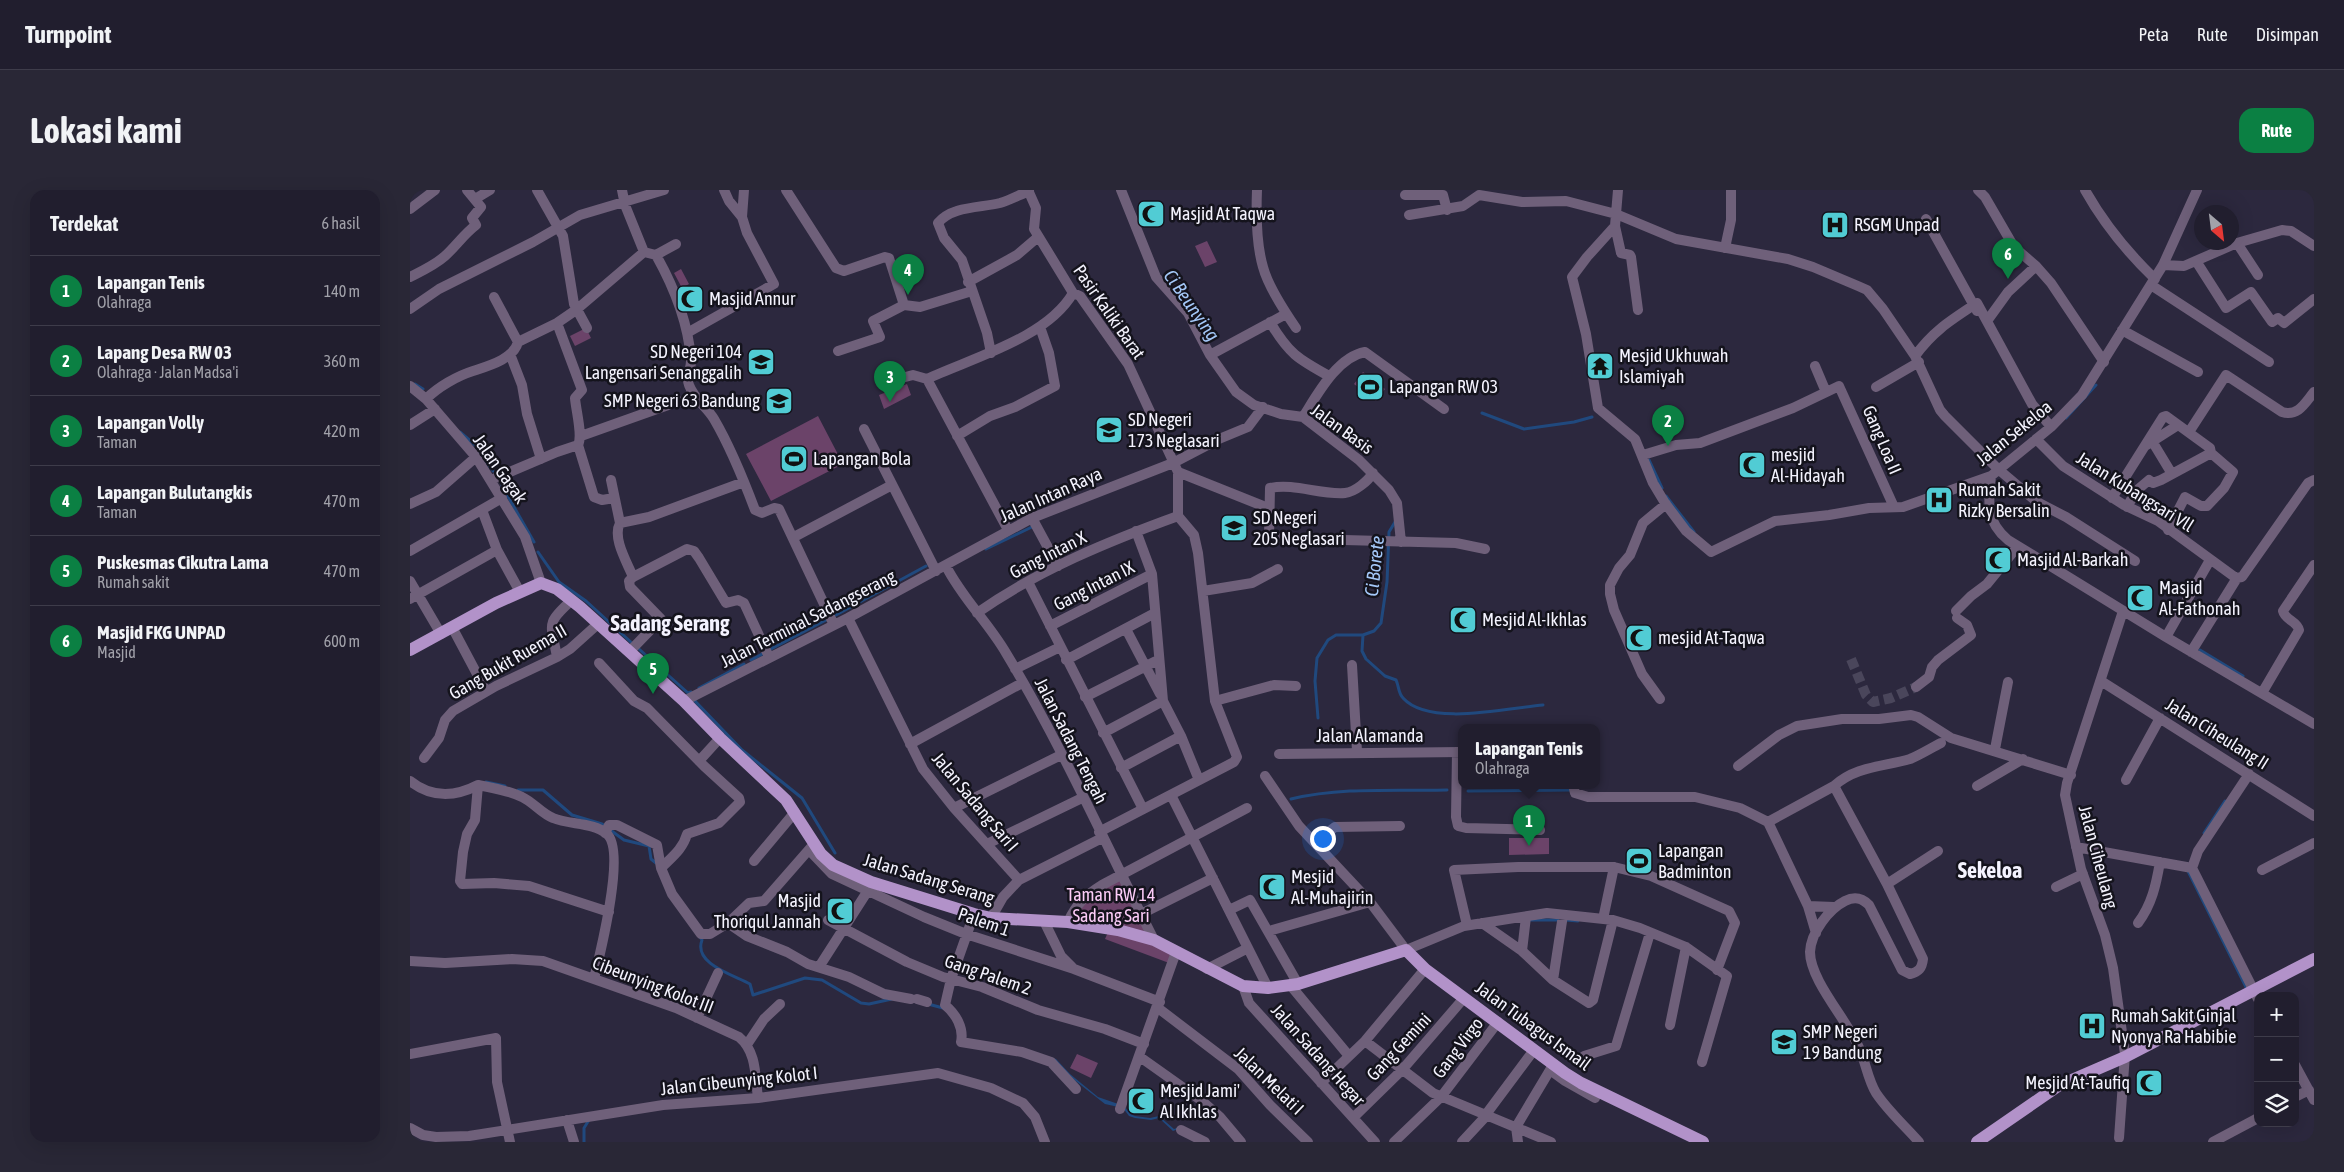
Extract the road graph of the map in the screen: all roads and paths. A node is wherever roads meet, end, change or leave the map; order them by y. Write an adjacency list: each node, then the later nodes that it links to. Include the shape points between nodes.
1 (435, 190): 22 (street)
2 (467, 190): 20 (street)
3 (490, 190): 20 (street)
4 (537, 190): 28 (street)
5 (622, 190): 21 (street)
6 (664, 190): 21 (street)
7 (724, 190): 26 (street)
8 (744, 190): 26 (street)
9 (786, 190): 49 (street, via 836,268 844,271 889,258)
10 (1029, 190): 30 (street, via 1036,208 1033,222); 45 (street, via 999,203 959,211 940,221 938,226 962,260)
11 (1120, 190): 67 (street, Jalan Basis, via 1156,277 1188,313)
12 (1257, 190): 54 (street, via 1256,216 1263,268)
13 (1618, 190): 25 (street)
14 (1731, 190): 35 (street)
15 (2085, 190): 44 (street)
16 (2197, 190): 40 (street, Jalan Sekeloa)
17 (1979, 191): 41 (street, via 2014,247)
18 (1498, 193): 23 (street, via 1479,195 1463,206); 25 (street, via 1522,202 1566,200)
19 (1405, 195): 23 (street, via 1442,195)
20 (476, 199): 43 (street, via 481,207 472,218 476,225 443,258)
21 (624, 203): 28 (street, via 580,215); 37 (street)
22 (410, 209)
23 (1447, 210): 24 (street)
24 (1409, 214)
25 (1616, 214): 29 (street); 35 (street, via 1676,239)
26 (742, 216): 62 (street, via 774,284)
27 (1926, 220): 50 (street)
28 (558, 226): 51 (street, via 439,289); 52 (street, via 565,246)
29 (1615, 226): 53 (street, via 1621,253 1631,257); 97 (street, via 1572,277 1586,334 1598,408 1635,440)
30 (1038, 237): 45 (street); 46 (street, Pasir Kaliki Barat)
31 (2239, 242): 34 (street, via 2282,230)
32 (676, 244): 38 (street)
33 (2239, 246): 42 (street)
34 (2314, 246)
35 (1725, 248): 68 (street, via 1788,259 1867,290)
36 (2221, 250): 39 (street)
37 (644, 252): 38 (street); 52 (street)
38 (656, 255): 62 (street, via 672,284)
39 (2196, 261): 40 (street, via 2182,266); 48 (street, via 2226,308 2251,292 2272,322 2278,318 2284,324)
40 (2163, 265): 44 (street, Jalan Sekeloa)
41 (2036, 266): 55 (street, via 2008,292); 69 (street)
42 (2258, 275)
43 (410, 277)
44 (2153, 282): 61 (street, Jalan Sekeloa); 70 (street)
45 (970, 286): 49 (street, via 920,307); 65 (street)
46 (1073, 293): 58 (street); 100 (street, Pasir Kaliki Barat, via 1080,296 1128,364)
47 (494, 297): 63 (street)
48 (2314, 299)
49 (904, 305): 64 (street, via 873,321 880,337)
50 (1974, 305): 55 (street, via 1977,303); 68 (street, via 1931,336); 74 (street)
51 (410, 309)
52 (576, 310): 57 (street); 59 (street)
53 (1638, 310)
54 (1286, 314): 56 (street); 60 (street)
55 (1987, 321): 89 (street, via 2032,404)
56 (1270, 322): 67 (street); 73 (street, via 1295,357)
57 (557, 323): 63 (street); 94 (street, via 582,390 576,398)
58 (1040, 327): 65 (street); 92 (street, via 1055,386 990,416)
59 (587, 328)
60 (1296, 328)
61 (2122, 330): 69 (street, Jalan Sekeloa); 72 (street)
62 (687, 333): 81 (street, via 691,361 687,376)
63 (518, 342): 66 (street)
64 (838, 351)
65 (991, 353): 75 (street)
66 (510, 354): 82 (street, via 460,376 433,391); 99 (street, via 522,385)
67 (1210, 354): 83 (street, Jalan Basis, via 1242,399)
68 (1917, 359): 78 (street); 101 (street, via 1940,410)
69 (2104, 362): 89 (street, Jalan Sekeloa, via 2082,395)
70 (2269, 362)
71 (1815, 366): 79 (street)
72 (2198, 372)
73 (1329, 376): 85 (street, via 1365,352); 86 (street)
74 (2013, 378)
75 (927, 379): 76 (street, via 913,375); 92 (street)
76 (890, 381)
77 (410, 386): 82 (street, Jalan Gagak)
78 (1876, 387)
79 (1826, 392): 97 (street, via 1700,443 1676,445); 116 (street, Gang Loa II, via 1841,386)
80 (2314, 392): 91 (street, via 2297,412 2288,414 2226,375)
81 (696, 398): 94 (street, via 671,404); 107 (street, via 712,416)
82 (426, 399): 84 (street, Jalan Gagak)
83 (1262, 408): 86 (street, Jalan Basis); 100 (street, Jalan Intan Raya, via 1248,426 1225,435)
84 (435, 409): 87 (street); 98 (street, Jalan Gagak)
85 (1444, 409)
86 (1303, 417): 103 (street, Jalan Basis, via 1346,448)
87 (410, 425)
88 (2178, 425): 91 (street); 95 (street); 95 (street, via 2163,417)
89 (2051, 427): 93 (street, Jalan Sekeloa)
90 (864, 429): 108 (street)
91 (2188, 432): 96 (street, via 2210,448)
92 (957, 436): 121 (street)
93 (2036, 439): 101 (street, Jalan Sekeloa); 111 (street, Jalan Kubangsari Vll, via 2063,466)
94 (580, 441): 99 (street); 110 (street, via 594,497 602,500)
95 (2148, 444): 102 (street); 111 (street)
96 (2211, 453): 102 (street); 122 (street, via 2232,470 2230,478 2207,506 2185,497)
97 (1643, 455): 113 (street, via 1653,483)
98 (476, 457): 104 (street, Jalan Gagak); 112 (street, via 436,492)
99 (541, 459): 104 (street)
100 (1176, 468): 115 (street); 118 (street); 119 (street, Jalan Intan Raya)
101 (1995, 472): 116 (street, Jalan Sekeloa, via 1922,502); 126 (street, via 1990,510 1993,523 1998,531); 131 (street, via 2037,502)
102 (2172, 474): 114 (street, via 2153,483 2149,480 2136,491)
103 (1372, 476): 115 (street, via 1346,493 1271,488 1268,489); 125 (street, Jalan Basis, via 1389,490 1396,503 1399,520)
104 (491, 480): 109 (street, Jalan Gagak)
105 (611, 480): 110 (street)
106 (2314, 480): 139 (street, via 2308,483 2242,577)
107 (744, 482): 120 (street, via 649,517); 124 (street, via 755,510 762,513 779,509)
108 (892, 485): 124 (street); 136 (street)
109 (502, 498): 117 (street); 142 (street, Jalan Gagak, via 525,537)
110 (614, 498): 120 (street)
111 (2112, 498): 114 (street, Jalan Kubangsari Vll)
112 (410, 504)
113 (1666, 504): 116 (street, Jalan Sekeloa, via 1686,531 1706,550 1715,552 1775,521 1869,508); 179 (street, via 1643,523 1630,555 1610,586 1614,610 1642,674)
114 (2127, 506): 122 (street, Jalan Kubangsari Vll, via 2158,521)
115 (1268, 508): 125 (street, via 1271,540)
116 (1894, 508)
117 (482, 510): 128 (street); 129 (street)
118 (1178, 516): 123 (street, Gang Intan X); 143 (street, via 1194,535)
119 (1032, 518): 121 (street, Jalan Intan Raya); 134 (street)
120 (620, 523): 138 (street, via 617,528 620,544)
121 (1008, 530): 133 (street, Jalan Intan Raya)
122 (2168, 530): 130 (street, Jalan Kubangsari Vll)
123 (1136, 531): 134 (street, Gang Intan X); 137 (street)
124 (794, 537): 152 (street)
125 (1394, 541): 127 (street, via 1456,543)
126 (2018, 546): 147 (street); 174 (street, via 1957,615 1967,625 1970,635 1938,660 1929,677)
127 (1485, 549)
128 (497, 550): 144 (street); 145 (street)
129 (410, 551)
130 (2210, 560): 139 (street, Jalan Kubangsari Vll); 157 (street)
131 (2135, 561)
132 (2314, 565): 176 (street, via 2283,611 2300,630)
133 (946, 566): 136 (street, Jalan Terminal Sadangserang); 148 (street, Jalan Sadang Tengah, via 956,586)
134 (1058, 566): 141 (street, Gang Intan X)
135 (1278, 569): 143 (street, via 1252,583)
136 (936, 571): 150 (street, Jalan Terminal Sadangserang)
137 (1152, 574): 149 (street); 153 (street, Gang Intan IX)
138 (634, 577): 160 (street, via 629,581 630,587 661,619); 163 (street, via 687,549 694,551 726,604 738,600 744,603)
139 (2238, 578): 161 (street)
140 (410, 581): 145 (street)
141 (1028, 582): 148 (street, Gang Intan X); 153 (street)
142 (541, 584): 144 (main road); 146 (main road, Jalan Sadang Serang)
143 (1203, 591): 181 (street)
144 (520, 592): 154 (main road)
145 (414, 597): 156 (street)
146 (572, 600): 151 (main road, Jalan Sadang Serang); 162 (street, via 553,617 551,624)
147 (2122, 611): 157 (street); 170 (street, Jalan Ciheulang)
148 (977, 613): 169 (street, Jalan Sadang Tengah)
149 (1155, 614): 155 (street); 165 (street)
150 (848, 618): 152 (street, Jalan Terminal Sadangserang); 188 (street, Jalan Sadang Sari I)
151 (598, 622): 160 (main road, Jalan Sadang Serang); 162 (street, Gang Bukit Ruema II)
152 (834, 625): 163 (street, Jalan Terminal Sadangserang)
153 (1050, 626): 158 (street)
154 (452, 627): 156 (main road); 175 (street)
155 (1126, 629): 164 (street); 168 (street)
156 (441, 634): 159 (main road)
157 (2166, 637): 161 (street)
158 (1060, 647): 164 (street); 169 (street)
159 (410, 650)
160 (630, 651): 180 (main road, Jalan Sadang Serang)
161 (2191, 652): 176 (street)
162 (557, 657): 175 (street, Gang Bukit Ruema II)
163 (769, 657): 180 (street, Jalan Terminal Sadangserang)
164 (1066, 660): 177 (street)
165 (1158, 660): 168 (street); 178 (street)
166 (599, 663): 196 (street, via 634,701 647,708)
167 (1352, 665): 190 (street)
168 (1145, 666): 177 (street); 178 (street)
169 (1015, 669): 172 (street, Jalan Sadang Tengah)
170 (2102, 681): 182 (street, Jalan Ciheulang II); 201 (street, Jalan Ciheulang)
171 (2008, 682): 189 (street)
172 (1022, 683): 188 (street); 193 (street, Jalan Sadang Tengah)
173 (1296, 686): 181 (street, via 1274,685)
174 (1916, 687)
175 (486, 691): 194 (street, Gang Bukit Ruema II, via 465,702 445,720 439,738)
176 (2262, 693): 183 (street)
177 (1085, 697): 184 (street)
178 (1163, 700): 184 (street); 185 (street)
179 (1660, 700)
180 (684, 701): 186 (main road, Jalan Sadang Serang)
181 (1214, 701): 203 (street, via 1237,760)
182 (2160, 718): 200 (street, Jalan Ciheulang II); 204 (street)
183 (2313, 721)
184 (1103, 733): 198 (street)
185 (1181, 736): 198 (street); 203 (street)
186 (720, 738): 196 (street); 215 (main road, Jalan Sadang Serang)
187 (1941, 743): 207 (street, via 1910,759 1857,772)
188 (910, 744): 212 (street, Jalan Sadang Sari I, via 923,769)
189 (1994, 749): 195 (street); 197 (street, via 1951,738 1915,715 1842,719 1797,726 1779,735)
190 (1358, 751): 191 (street, Jalan Alamanda); 192 (street, Jalan Alamanda)
191 (1458, 752)
192 (1279, 754)
193 (1061, 755): 211 (street, Jalan Sadang Tengah); 212 (street)
194 (424, 758)
195 (2023, 759): 201 (street); 208 (street)
196 (699, 761): 232 (street, via 740,802 719,823 687,834 679,851)
197 (1738, 766)
198 (1121, 768): 214 (street)
199 (1458, 773): 219 (street, via 1458,826)
200 (2249, 774): 216 (street, Jalan Ciheulang II); 233 (street, via 2198,851)
201 (2071, 775): 227 (street, Jalan Ciheulang, via 2066,795)
202 (1265, 776): 223 (street, via 1289,812)
203 (1199, 780): 210 (street)
204 (2126, 780)
205 (410, 781): 206 (street, via 419,789 450,794 462,793)
206 (478, 785): 220 (street, via 523,797 550,817 563,822); 246 (street, via 475,820 467,834 463,852 462,884 528,886)
207 (1834, 786): 217 (street); 239 (street)
208 (1977, 786)
209 (1574, 789): 217 (street, via 1575,793 1588,797 1695,798 1740,808)
210 (1171, 795): 214 (street); 222 (street)
211 (1082, 798): 221 (street, Jalan Sadang Tengah); 225 (street)
212 (954, 808): 225 (street, Jalan Sadang Sari I)
213 (1247, 808): 222 (street)
214 (1143, 810): 221 (street)
215 (795, 812): 226 (main road, Jalan Sadang Serang); 229 (street)
216 (2314, 816)
217 (1768, 822): 243 (street)
218 (1400, 826): 223 (street, via 1335,827)
219 (1540, 830)
220 (606, 832): 232 (street, via 609,825 617,825 654,843 658,848); 246 (street, via 614,844)
221 (1101, 835): 235 (street, Jalan Sadang Tengah); 238 (street)
222 (1192, 836): 235 (street); 237 (street)
223 (1315, 842): 242 (street)
224 (2314, 843): 234 (street)
225 (987, 844): 238 (street, Jalan Sadang Sari I)
226 (812, 847): 241 (street, Palem 1, via 832,874); 247 (main road, Jalan Sadang Serang, via 829,862 871,882); 256 (street, via 764,901 749,903)
227 (2076, 847): 230 (street); 236 (street, Jalan Ciheulang)
228 (1938, 851): 239 (street)
229 (754, 860)
230 (2160, 862): 233 (street); 258 (street, via 2153,898)
231 (1614, 867): 252 (street); 259 (street, via 1454,870); 277 (street, via 1651,876 1729,911 1735,923)
232 (661, 868): 256 (street, via 672,894 701,934 710,934)
233 (2192, 868): 285 (street)
234 (2262, 870)
235 (1121, 874): 248 (street, Jalan Sadang Tengah); 255 (street, via 1087,894 1074,907)
236 (2083, 874): 240 (street); 303 (street, Jalan Ciheulang, via 2113,968)
237 (1213, 878): 245 (street); 248 (street)
238 (1019, 880): 251 (street)
239 (1887, 884): 244 (street, via 1923,959 1917,972 1910,974 1902,970 1863,899 1849,899)
240 (2056, 887)
241 (867, 892): 260 (street); 264 (street, Palem 1)
242 (1370, 902): 261 (street); 268 (street)
243 (1808, 906): 244 (street); 263 (street)
244 (1834, 907): 263 (street)
245 (1229, 910): 261 (street, via 1250,900); 267 (street)
246 (610, 912): 279 (street)
247 (974, 914): 251 (main road, Jalan Sadang Serang); 264 (street)
248 (1141, 914): 265 (street, Jalan Sadang Tengah)
249 (1563, 915): 250 (street); 252 (street); 281 (street)
250 (1526, 916): 257 (street); 269 (street)
251 (990, 918): 254 (main road, Jalan Sadang Serang)
252 (1608, 919): 262 (street); 281 (street, via 1591,1002)
253 (828, 920): 260 (street, Gang Palem 2)
254 (1044, 921): 255 (main road, Jalan Sadang Serang); 274 (street, via 1061,956)
255 (1068, 922): 265 (main road, Jalan Sadang Serang)
256 (728, 923): 273 (street, via 747,936)
257 (1482, 923): 259 (street); 269 (street)
258 (2138, 923)
259 (1467, 925): 268 (street)
260 (843, 929): 273 (street); 280 (street, Gang Palem 2, via 907,962)
261 (1269, 931): 282 (street)
262 (1650, 933): 266 (street); 301 (street, via 1616,1046)
263 (1816, 933): 339 (street, via 1810,952 1815,972 1860,1049 1877,1094)
264 (966, 934): 274 (street, Palem 1); 280 (street)
265 (1154, 940): 270 (main road, Jalan Sadang Serang)
266 (1686, 947): 277 (street); 294 (street)
267 (1248, 948): 275 (street); 284 (street)
268 (1406, 950): 276 (main road, Jalan Tubagus Ismail); 282 (main road, Jalan Sadang Serang)
269 (1522, 951): 281 (street)
270 (1176, 952): 275 (main road, Jalan Sadang Serang); 291 (street)
271 (2314, 959): 286 (main road)
272 (410, 961): 279 (street, Cibeunying Kolot III, via 543,961)
273 (818, 967): 289 (street, via 850,977 884,994)
274 (1074, 969): 291 (street, Palem 1)
275 (1207, 969): 283 (main road, Jalan Sadang Serang)
276 (1425, 969): 288 (main road, Jalan Tubagus Ismail); 295 (street)
277 (1717, 970): 304 (street, via 1727,976)
278 (718, 973): 292 (street)
279 (594, 979): 292 (street, Cibeunying Kolot III)
280 (951, 979): 297 (street, Gang Palem 2); 309 (street, via 945,1006 957,1017 962,1038 1051,1062)
281 (1553, 980)
282 (1294, 985): 284 (main road, Jalan Sadang Serang); 300 (street)
283 (1243, 986): 284 (main road, Jalan Sadang Serang); 333 (street, Jalan Sadang Hegar, via 1249,1003)
284 (1268, 988)
285 (2254, 992)
286 (2261, 992)
287 (2254, 996): 303 (main road)
288 (1464, 998): 293 (main road, Jalan Tubagus Ismail); 306 (street, Gang Gemini)
289 (918, 1000)
290 (780, 1004): 296 (street, via 766,1017)
291 (1159, 1005): 297 (street); 332 (street, Jalan Melati I, via 1238,1069)
292 (697, 1018): 296 (street, Cibeunying Kolot III)
293 (1498, 1022): 298 (main road, Jalan Tubagus Ismail); 311 (street, Gang Virgo)
294 (1670, 1025)
295 (1365, 1041): 300 (street); 306 (street)
296 (748, 1043): 313 (street, via 753,1056)
297 (1144, 1044): 302 (street)
298 (1534, 1050): 305 (main road, Jalan Tubagus Ismail); 317 (street)
299 (410, 1054): 322 (street, via 496,1038 497,1082)
300 (1349, 1056): 308 (street)
301 (1584, 1056)
302 (1140, 1057): 316 (street); 331 (street, via 1202,1101)
303 (2125, 1058): 325 (street, Jalan Ciheulang); 340 (main road, via 2058,1086)
304 (1702, 1062)
305 (1551, 1067): 314 (street, via 1565,1081); 321 (street); 338 (main road, Jalan Tubagus Ismail)
306 (1402, 1070): 311 (street, via 1433,1092); 318 (street, Gang Gemini)
307 (2299, 1072): 310 (street)
308 (1321, 1083)
309 (1076, 1089)
310 (2309, 1090): 312 (street); 315 (street)
311 (1443, 1095): 317 (street); 334 (street, Gang Virgo)
312 (2299, 1095)
313 (758, 1098): 319 (street, Jalan Cibeunying Kolot I, via 663,1105); 326 (street, Jalan Cibeunying Kolot I, via 938,1073 991,1088 1023,1103 1035,1117)
314 (1596, 1098)
315 (2314, 1100)
316 (1121, 1105)
317 (1487, 1114): 321 (street); 335 (street)
318 (1355, 1116)
319 (567, 1120): 322 (street, Jalan Cibeunying Kolot I); 329 (street)
320 (2254, 1120): 341 (street)
321 (1516, 1127): 336 (street); 337 (street)
322 (506, 1129): 323 (street, Jalan Cibeunying Kolot I, via 450,1138); 328 (street)
323 (412, 1130): 327 (street)
324 (1181, 1130): 330 (street)
325 (2119, 1138)
326 (1041, 1141)
327 (422, 1142)
328 (510, 1142)
329 (574, 1142)
330 (1205, 1142)
331 (1242, 1142)
332 (1308, 1142)
333 (1375, 1142)
334 (1394, 1142)
335 (1462, 1142)
336 (1518, 1142)
337 (1551, 1142)
338 (1703, 1142)
339 (1919, 1142)
340 (1977, 1142)
341 (2213, 1142)

